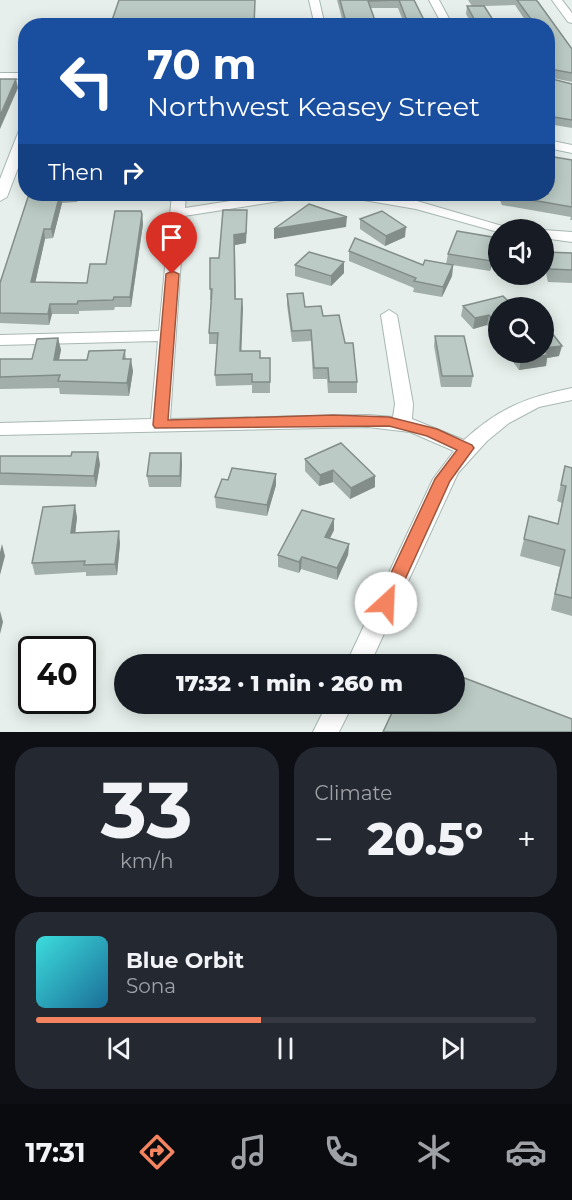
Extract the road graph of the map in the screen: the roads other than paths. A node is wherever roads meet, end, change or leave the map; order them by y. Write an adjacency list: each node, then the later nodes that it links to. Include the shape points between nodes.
1 (314, 0): 4 (street)
2 (434, 0): 5 (street)
3 (556, 0): 6 (street)
4 (318, 18)
5 (444, 18)
6 (572, 20)
7 (0, 76): 8 (street)
8 (18, 76)
9 (555, 145): 10 (street)
10 (572, 149)
11 (18, 150): 12 (street)
12 (0, 198)
13 (179, 201): 16 (street)
14 (254, 201): 16 (street)
15 (390, 201): 17 (street)
16 (178, 213): 21 (street)
17 (488, 225)
18 (554, 235): 19 (street)
19 (572, 237)
20 (389, 315): 24 (street, via 404,404)
21 (166, 336): 22 (street); 25 (street)
22 (0, 340)
23 (572, 394): 27 (street, via 527,405)
24 (402, 423): 25 (street, via 333,420); 27 (street)
25 (160, 425): 26 (street)
26 (0, 429)
27 (466, 448): 28 (street, via 443,479)
28 (363, 654)
29 (335, 714): 30 (street)
30 (326, 732)

